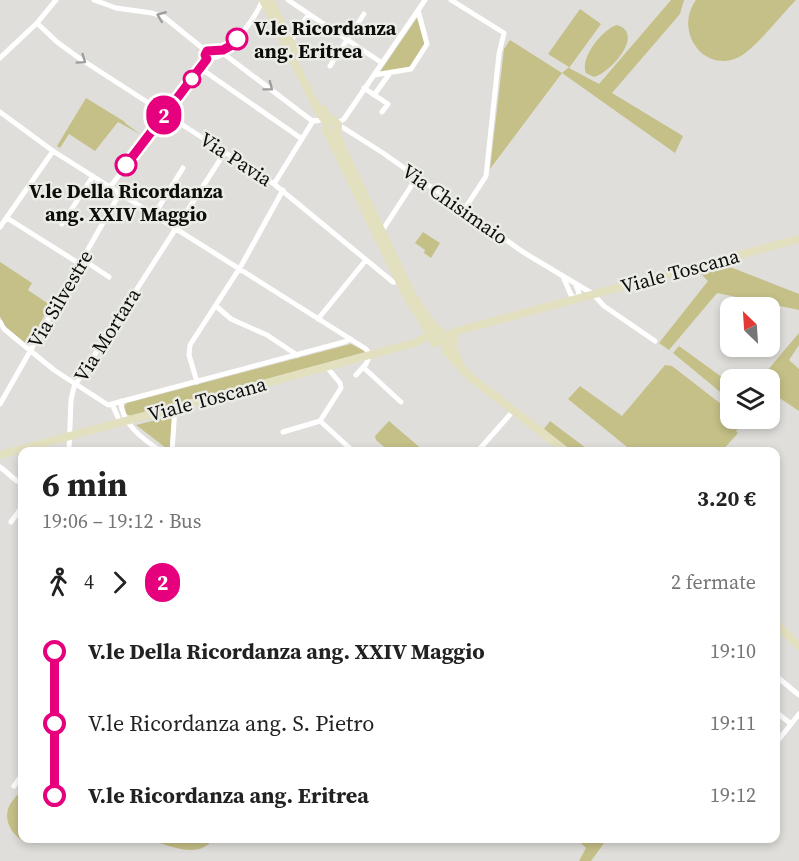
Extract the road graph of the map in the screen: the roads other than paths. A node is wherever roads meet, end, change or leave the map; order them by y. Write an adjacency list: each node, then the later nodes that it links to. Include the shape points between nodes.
1 (55, 0): 11 (street)
2 (94, 0): 15 (street, one-way to 2, via 164,17)
3 (263, 0): 14 (street); 31 (street)
4 (270, 0): 13 (street)
5 (288, 0): 9 (street)
6 (425, 0): 8 (street)
7 (451, 0): 42 (street, via 504,33 486,176)
8 (418, 10): 20 (street); 23 (street, via 427,46 411,69)
9 (309, 14): 12 (street); 13 (street)
10 (364, 14): 12 (street)
11 (37, 23): 18 (street); 29 (street, Via Pavia, one-way to 29, via 79,58)
12 (348, 39): 20 (street); 21 (street)
13 (290, 42): 31 (street)
14 (232, 45): 16 (street); 17 (street)
15 (207, 51): 16 (street); 19 (street)
16 (215, 54): 17 (street); 19 (street, via 213,59)
17 (224, 54): 30 (street, one-way to 30)
18 (0, 58)
19 (207, 59): 22 (street)
20 (382, 63): 24 (street)
21 (330, 66)
22 (200, 68): 29 (street); 32 (street)
23 (390, 73): 24 (street); 26 (street)
24 (374, 75): 25 (street)
25 (364, 88): 26 (street); 31 (street, via 344,119)
26 (374, 95): 28 (street, via 388,104)
27 (0, 112): 33 (street)
28 (382, 112)
29 (165, 113): 34 (street, Via Pavia); 39 (street)
30 (313, 121): 31 (street); 32 (street)
31 (333, 125): 37 (street, Via Chisimaio, via 348,130); 48 (street); 55 (street)
32 (302, 139): 38 (street)
33 (53, 151): 36 (street); 44 (street)
34 (225, 152): 38 (street, Via Pavia); 47 (street, Via Mortara)
35 (183, 168): 43 (street)
36 (93, 176): 39 (street); 45 (street)
37 (417, 177): 42 (street, Via Chisimaio); 48 (street)
38 (274, 184): 40 (street, Via Pavia)
39 (110, 187): 41 (street)
40 (283, 190): 50 (street, Via Pavia); 52 (street)
41 (120, 193): 43 (street); 51 (street, Via Silvestre)
42 (464, 210): 54 (street, Via Chisimaio)
43 (154, 215): 47 (street)
44 (7, 218): 46 (street); 51 (street)
45 (62, 224)
46 (0, 227)
47 (176, 228): 52 (street); 77 (street, Via Mortara)
48 (382, 231): 66 (street)
49 (799, 238): 58 (street, Viale Toscana)
50 (366, 260): 55 (street, Via Pavia, via 393,282); 62 (street)
51 (81, 261): 53 (street); 69 (street, Via Silvestre)
52 (240, 269): 61 (street); 62 (street)
53 (109, 277)
54 (563, 278): 56 (street, Via Chisimaio); 57 (street, Via Chisimaio)
55 (400, 282): 66 (street)
56 (576, 285): 58 (street, Via Chisimaio); 59 (street)
57 (568, 286): 59 (street, Via Chisimaio); 60 (street)
58 (593, 294): 59 (street, Viale Toscana); 68 (street, Via Chisimaio)
59 (576, 299): 60 (street, Viale Toscana)
60 (562, 303): 65 (street, Viale Toscana)
61 (216, 306): 70 (street, via 232,320 267,335); 76 (street, via 189,348)
62 (318, 319): 67 (street)
63 (0, 322): 64 (street)
64 (2, 331): 69 (street)
65 (456, 331): 66 (street, Viale Toscana); 74 (street, via 453,348)
66 (437, 337): 71 (street, Viale Toscana); 74 (street)
67 (351, 339): 70 (street, Viale Toscana); 71 (street)
68 (655, 341)
69 (31, 351): 77 (street); 80 (street, Via Silvestre)
70 (297, 355): 76 (street, Viale Toscana)
71 (370, 355): 72 (street, Viale Toscana); 73 (street)
72 (326, 366): 82 (street, Viale Toscana); 85 (street, via 341,387)
73 (363, 367): 75 (street); 79 (street)
74 (466, 373): 83 (street)
75 (356, 375)
76 (197, 382): 78 (street, Viale Toscana)
77 (75, 384): 81 (street, via 105,404); 87 (street, Via Mortara)
78 (121, 401): 81 (street, Viale Toscana); 84 (street)
79 (401, 402)
80 (0, 404)
81 (112, 404): 84 (street)
82 (175, 407): 84 (street, Viale Toscana); 91 (street)
83 (514, 410): 93 (street); 94 (street)
84 (123, 421): 87 (street, Viale Toscana); 90 (street)
85 (320, 421): 86 (street); 92 (street)
86 (283, 432)
87 (70, 436): 88 (street, Viale Toscana); 89 (street, Via Mortara)
88 (29, 447)
89 (68, 447)
90 (155, 447)
91 (172, 447)
92 (349, 447)
93 (481, 447)
94 (561, 447)
95 (18, 450): 96 (street, Viale Toscana)
96 (0, 455)
97 (0, 467): 98 (street)
98 (17, 481)
99 (18, 512): 100 (street)
100 (11, 522)
101 (780, 628): 102 (street)
102 (799, 646)
103 (780, 679): 104 (street)
104 (799, 695)
105 (799, 714): 107 (street)
106 (780, 715): 107 (street)
107 (791, 724): 108 (street)
108 (780, 738)
109 (18, 780): 110 (street)
110 (14, 786)

